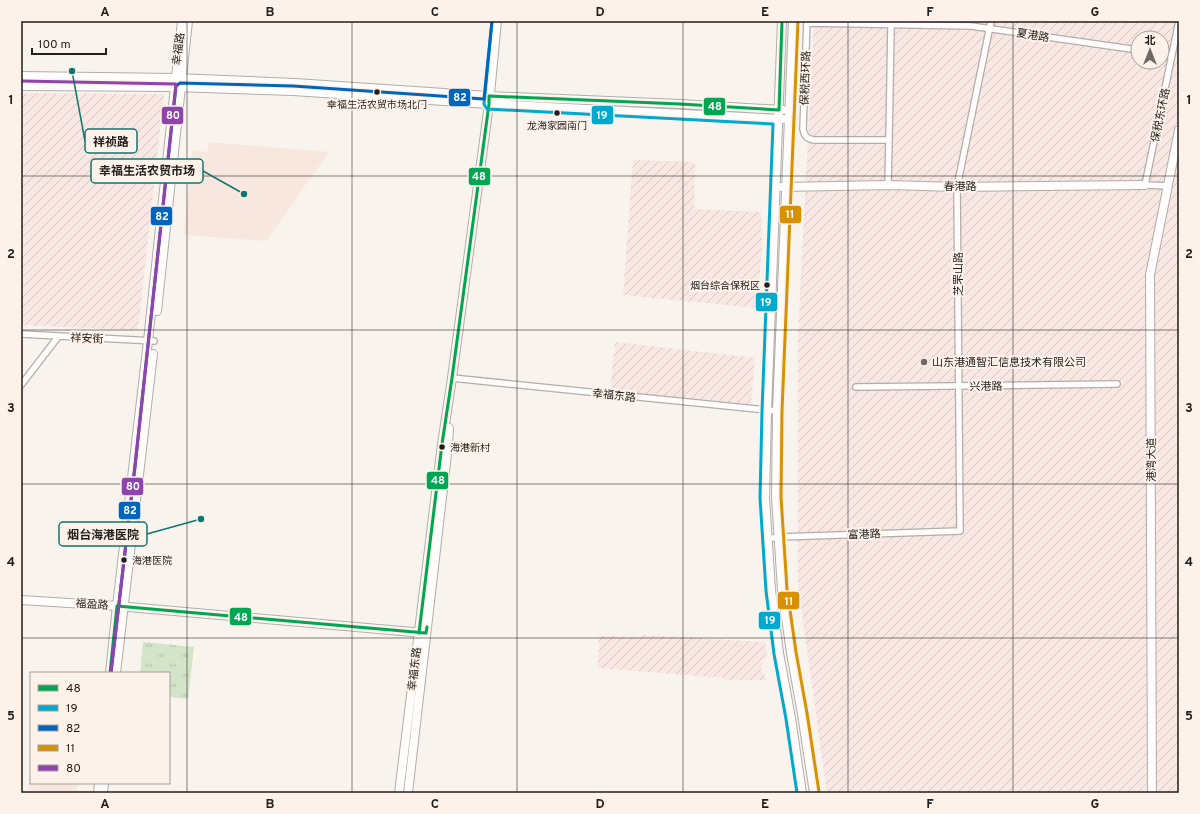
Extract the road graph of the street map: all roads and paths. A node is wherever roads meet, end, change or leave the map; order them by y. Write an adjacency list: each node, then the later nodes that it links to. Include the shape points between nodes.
1 (182, 21): 14 (street, 幸福路)
2 (188, 21): 14 (street, 幸福路)
3 (496, 21): 17 (street, 幸福东路)
4 (782, 21): 19 (street)
5 (793, 21): 20 (street)
6 (991, 21): 10 (street, 芝罘山路)
7 (1179, 21): 12 (street, 保税东环路)
8 (807, 22): 9 (street, 夏港路); 24 (street, 保税西环路, via 804,135 814,140)
9 (891, 25): 10 (street, 夏港路); 24 (street)
10 (989, 28): 11 (street, 夏港路); 28 (street, 芝罘山路)
11 (1130, 49)
12 (1172, 55): 26 (street, 保税东环路)
13 (21, 76): 14 (street)
14 (178, 78): 16 (street, 幸福路); 17 (street)
15 (21, 86): 16 (street)
16 (177, 88): 18 (street, via 293,91); 33 (street, 幸福路)
17 (489, 96): 18 (street, 幸福东路); 19 (street)
18 (489, 104): 21 (street); 34 (street, 幸福东路)
19 (779, 110): 20 (street); 21 (street)
20 (790, 110): 22 (street)
21 (778, 119): 22 (street); 27 (street)
22 (789, 119): 30 (street)
23 (1179, 130): 29 (street, 港湾大道)
24 (889, 140): 25 (street)
25 (888, 185): 28 (street, 春港路); 30 (street, 春港路)
26 (1145, 185): 28 (street, 春港路); 29 (street)
27 (775, 186): 30 (street, 春港路); 39 (street)
28 (957, 186): 37 (street, 芝罘山路)
29 (1168, 186): 53 (street, 港湾大道, via 1150,276)
30 (786, 187): 40 (street)
31 (21, 334): 32 (street, 祥安街)
32 (58, 337): 33 (street, 祥安街); 36 (street)
33 (151, 341): 45 (street, 幸福路, via 139,475)
34 (452, 378): 39 (street, 幸福东路); 46 (street, 幸福东路, via 442,444)
35 (1117, 384): 37 (street, 兴港路)
36 (21, 385)
37 (959, 386): 38 (street, 兴港路); 41 (street, 芝罘山路)
38 (856, 387)
39 (767, 411): 40 (street, 幸福东路); 43 (street)
40 (777, 411): 42 (street, via 776,497)
41 (960, 531): 42 (street, 富港路)
42 (779, 537): 43 (street, 富港路); 52 (street, via 782,590)
43 (768, 538): 51 (street, via 779,653)
44 (21, 600): 45 (street, 福盈路)
45 (120, 606): 46 (street, 福盈路); 47 (street, 幸福路); 48 (street, 幸福路)
46 (423, 633): 49 (street, 幸福东路); 50 (street, 幸福东路)
47 (110, 672)
48 (116, 672)
49 (399, 793)
50 (408, 793)
51 (802, 793)
52 (814, 793)
53 (1152, 793)

